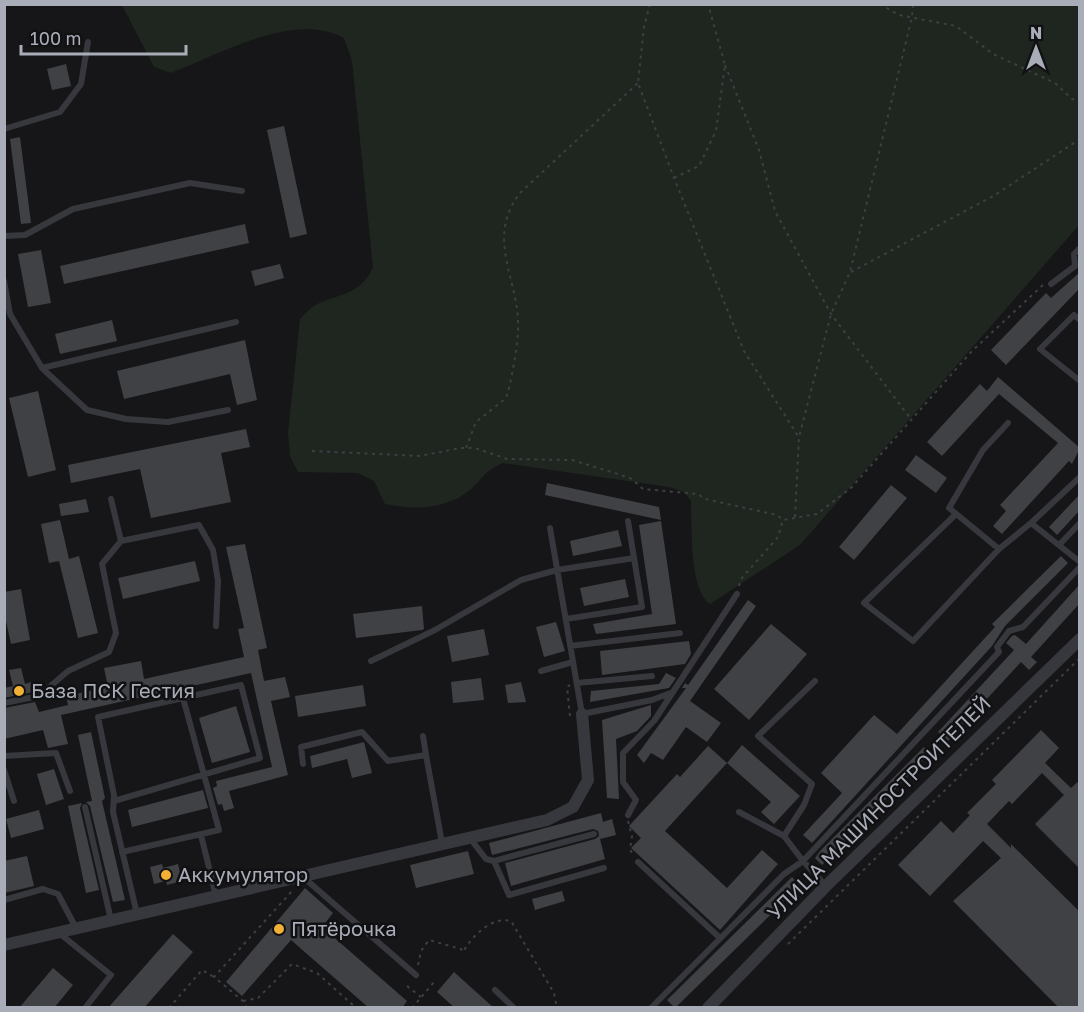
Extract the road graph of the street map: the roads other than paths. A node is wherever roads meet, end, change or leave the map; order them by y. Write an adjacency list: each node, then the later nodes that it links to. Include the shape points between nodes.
1 (88, 42): 2 (lane, via 81,84 60,112)
2 (4, 129)
3 (242, 191): 4 (lane, via 190,183 73,209 25,235)
4 (4, 236)
5 (1080, 248): 7 (lane, via 1074,254 1075,266)
6 (4, 280): 10 (lane, via 10,314)
7 (1051, 284)
8 (1080, 320): 11 (lane, via 1074,315 1040,349)
9 (236, 322): 10 (lane)
10 (42, 368): 12 (lane, via 87,410 126,419 168,422)
11 (1080, 381)
12 (228, 410)
13 (1008, 423): 16 (lane, via 983,450 949,508)
14 (1080, 477): 18 (lane)
15 (111, 499): 21 (lane)
16 (956, 514): 23 (lane); 23 (lane, via 864,603 913,641)
17 (628, 521): 24 (lane)
18 (1031, 523): 22 (lane); 23 (lane)
19 (1080, 523): 22 (lane)
20 (550, 528): 26 (lane)
21 (121, 541): 29 (lane, via 199,525 215,560); 41 (lane, via 102,564 116,633 109,651 68,671 39,696)
22 (1059, 545): 25 (lane)
23 (999, 549)
24 (634, 558): 26 (lane); 28 (lane, via 642,607)
25 (1080, 565): 62 (lane, via 1023,627 1009,630 997,647 999,652)
26 (557, 570): 28 (lane); 33 (lane, via 521,580 435,630)
27 (737, 594): 39 (lane)
28 (566, 620): 32 (lane)
29 (216, 626)
30 (680, 633): 32 (lane)
31 (1080, 639): 66 (street, УЛИЦА МАШИНОСТРОИТЕЛЕЙ)
32 (570, 646): 34 (lane)
33 (371, 661)
34 (573, 662): 35 (lane); 38 (lane)
35 (541, 671)
36 (652, 676): 38 (lane)
37 (815, 681): 57 (lane, via 758,736 812,784)
38 (577, 683): 42 (lane)
39 (673, 692): 42 (lane); 54 (lane, via 654,721 623,753 622,782 636,800)
40 (183, 698): 48 (lane); 48 (lane, via 242,685 260,758); 51 (lane, via 98,717)
41 (4, 703)
42 (576, 717): 58 (street, via 588,780 573,807 547,820)
43 (423, 736): 44 (lane)
44 (426, 755): 46 (lane, via 388,761 362,732 301,747); 59 (lane)
45 (4, 756): 49 (lane, via 56,753)
46 (303, 764)
47 (4, 770): 50 (lane)
48 (205, 776): 51 (lane); 56 (lane, via 219,830)
49 (70, 791)
50 (14, 801)
51 (114, 801): 60 (lane)
52 (85, 807): 70 (lane)
53 (740, 812): 57 (lane)
54 (628, 815)
55 (594, 834): 61 (lane)
56 (201, 835): 60 (lane); 67 (lane)
57 (784, 836): 62 (lane)
58 (469, 837): 59 (street); 61 (lane, via 486,859)
59 (442, 843): 65 (street)
60 (122, 852): 69 (lane)
61 (494, 861): 64 (lane, via 508,895)
62 (803, 861): 66 (lane); 73 (lane, via 784,874)
63 (638, 862): 73 (lane)
64 (604, 868)
65 (303, 877): 67 (street); 75 (lane)
66 (826, 886): 80 (street, УЛИЦА МАШИНОСТРОИТЕЛЕЙ)
67 (216, 897): 69 (street)
68 (4, 900): 71 (lane, via 43,890 58,894)
69 (137, 915): 70 (street)
70 (111, 921): 71 (street)
71 (76, 928): 72 (street)
72 (58, 933): 74 (street); 77 (lane, via 111,975)
73 (720, 938): 79 (lane)
74 (4, 945)
75 (414, 973)
76 (495, 990): 78 (lane)
77 (85, 1008)
78 (514, 1008)
79 (651, 1008)
80 (708, 1008)

